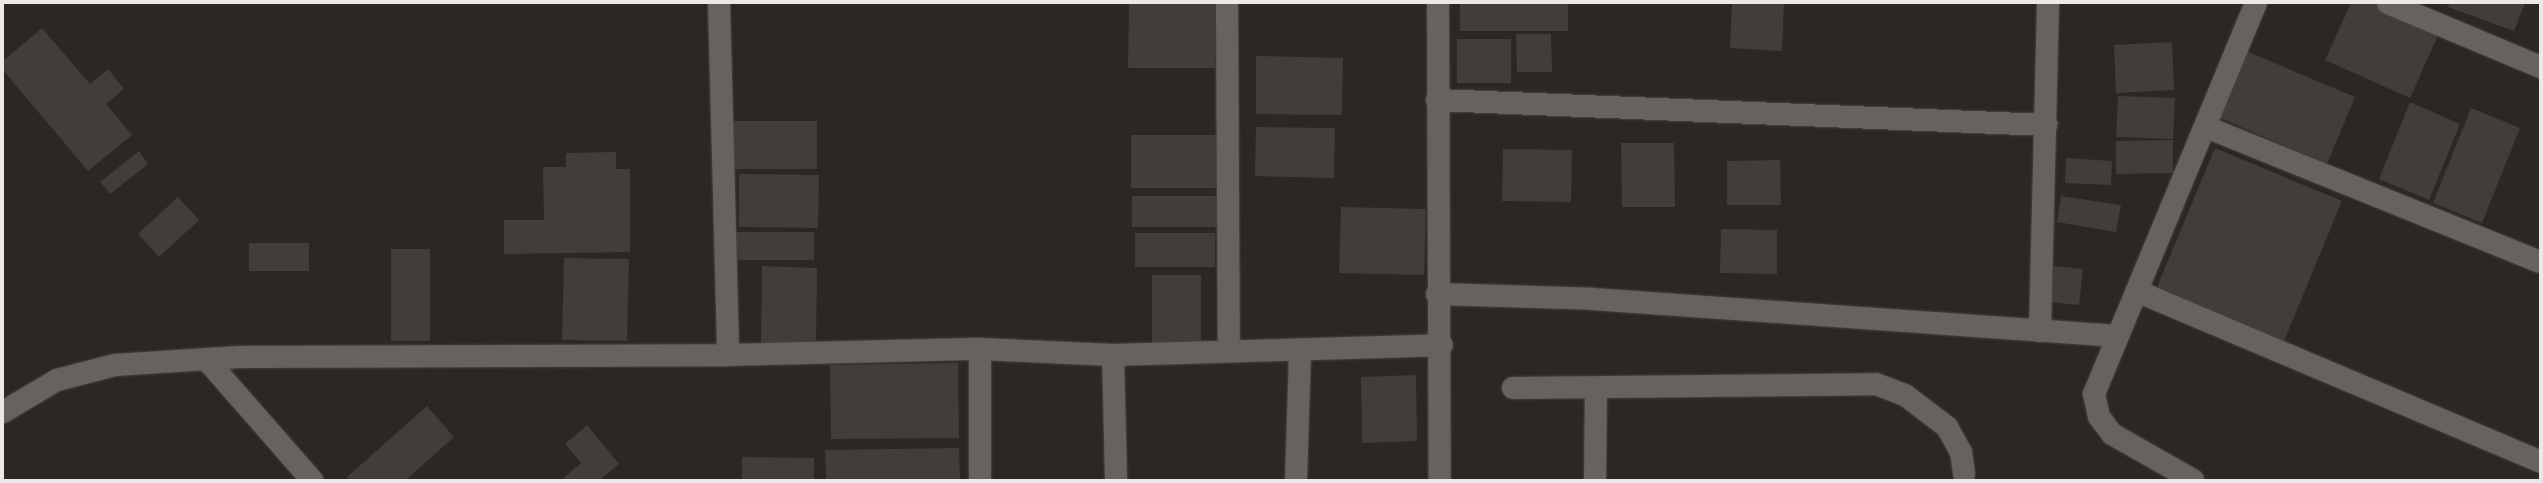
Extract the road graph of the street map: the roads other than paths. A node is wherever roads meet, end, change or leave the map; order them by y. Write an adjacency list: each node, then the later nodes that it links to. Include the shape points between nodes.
1 (713, 3): 20 (street)
2 (1227, 3): 18 (street)
3 (1438, 3): 8 (street)
4 (2048, 3): 9 (street)
5 (2256, 3): 10 (street)
6 (2388, 3): 7 (street)
7 (2540, 67)
8 (1437, 100): 9 (street); 13 (street)
9 (2046, 125): 14 (street)
10 (2206, 127): 11 (street); 12 (street)
11 (2540, 262)
12 (2139, 292): 15 (street); 26 (street)
13 (1437, 294): 14 (street, via 1592,298); 16 (street)
14 (2040, 331): 15 (street)
15 (2118, 336): 34 (street, via 2094,394 2099,417 2112,434)
16 (1442, 345): 19 (street); 32 (street)
17 (980, 349): 20 (street); 21 (street); 29 (street)
18 (1229, 351): 19 (street); 21 (street)
19 (1300, 351): 31 (street)
20 (728, 355): 22 (street)
21 (1113, 355): 30 (street)
22 (206, 359): 25 (street, via 115,365 57,380); 28 (street)
23 (1513, 388): 24 (street)
24 (1596, 388): 27 (street, via 1876,384 1904,395 1947,427 1961,452); 33 (street)
25 (3, 412)
26 (2540, 461)
27 (1964, 474)
28 (312, 480)
29 (980, 480)
30 (1116, 480)
31 (1296, 480)
32 (1440, 480)
33 (1595, 480)
34 (2193, 480)

